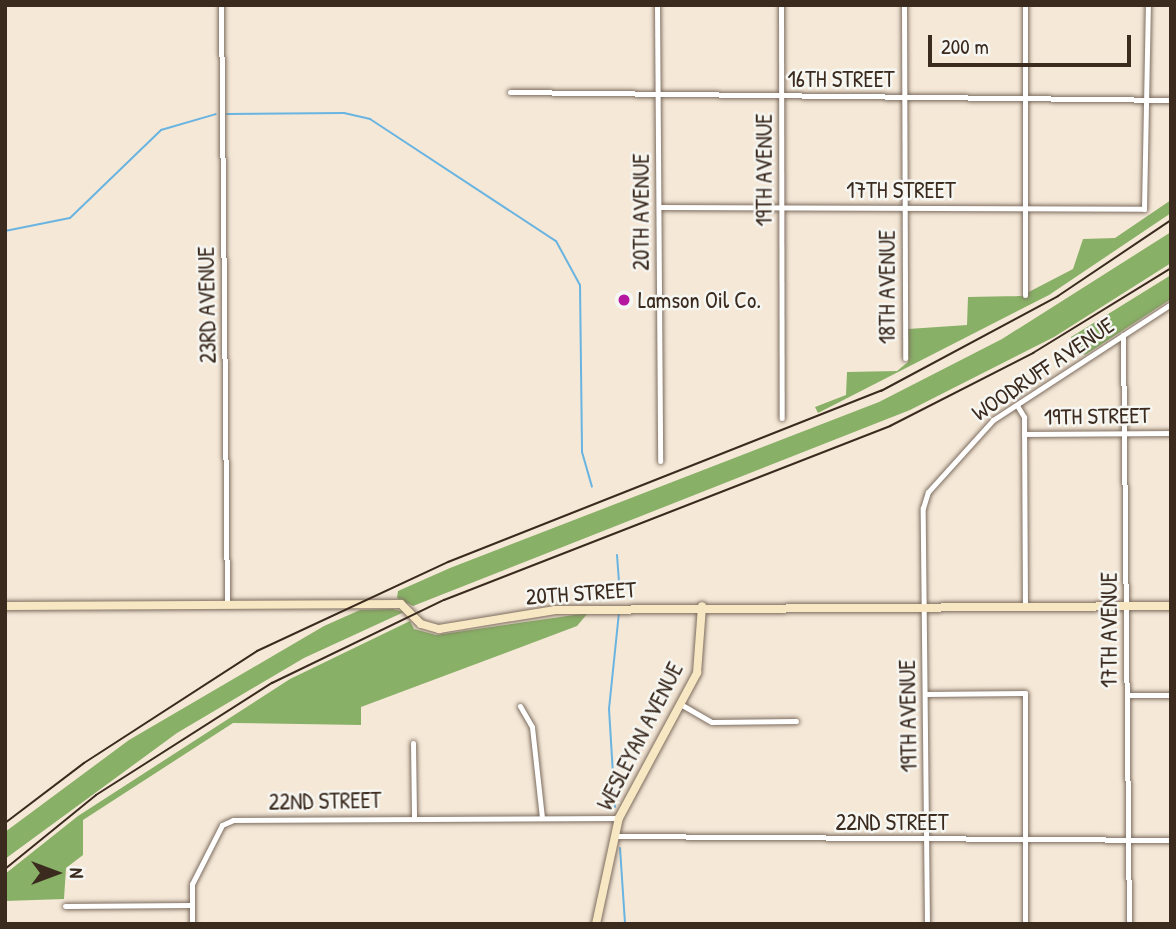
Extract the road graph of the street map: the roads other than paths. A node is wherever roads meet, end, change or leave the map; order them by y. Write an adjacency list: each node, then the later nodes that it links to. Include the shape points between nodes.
1 (220, 5): 29 (street, 23RD AVENUE)
2 (657, 5): 8 (street, 20TH AVENUE)
3 (781, 5): 9 (street, 19TH AVENUE)
4 (904, 5): 10 (street, 18TH AVENUE)
5 (1025, 5): 11 (street)
6 (1148, 5): 12 (street)
7 (510, 92): 8 (street, 16TH STREET)
8 (657, 95): 9 (street, 16TH STREET); 14 (street, 20TH AVENUE)
9 (781, 96): 10 (street, 16TH STREET); 15 (street, 19TH AVENUE)
10 (904, 97): 11 (street, 16TH STREET); 16 (street, 18TH AVENUE)
11 (1025, 98): 12 (street, 16TH STREET); 17 (street)
12 (1148, 100): 13 (street, 16TH STREET); 17 (street, 17TH STREET, via 1144,209)
13 (1171, 100)
14 (659, 206): 15 (street, 17TH STREET); 27 (street, 20TH AVENUE)
15 (781, 207): 16 (street, 17TH STREET); 23 (street, 19TH AVENUE)
16 (904, 208): 17 (street, 17TH STREET); 21 (street, 18TH AVENUE)
17 (1026, 208): 18 (street)
18 (1025, 295)
19 (1171, 304): 20 (street, WOODRUFF AVENUE)
20 (1123, 335): 22 (street, WOODRUFF AVENUE); 24 (street, 17TH AVENUE)
21 (905, 358)
22 (1018, 407): 26 (street); 28 (street, WOODRUFF AVENUE, via 979,433 928,492)
23 (782, 418)
24 (1126, 433): 25 (street, 19TH STREET); 26 (street, 19TH STREET); 33 (street, 17TH AVENUE)
25 (1171, 433)
26 (1024, 434): 32 (street)
27 (660, 461)
28 (923, 508): 35 (street, 19TH AVENUE)
29 (227, 604): 30 (street, 20TH STREET); 31 (street, 20TH STREET, via 401,604 421,624 439,629 555,610)
30 (5, 606)
31 (702, 606): 35 (street, 20TH STREET); 39 (street, WESLEYAN AVENUE, via 697,673)
32 (1025, 606): 33 (street, 20TH STREET); 35 (street, 20TH STREET)
33 (1127, 606): 34 (street, 20TH STREET); 37 (street, 17TH AVENUE)
34 (1171, 606)
35 (923, 607): 36 (street, 19TH AVENUE)
36 (925, 694): 47 (street, 19TH AVENUE); 48 (street, via 1025,694)
37 (1127, 695): 38 (street); 50 (street, 17TH AVENUE)
38 (1171, 695)
39 (681, 705): 41 (street, via 712,722); 45 (street, WESLEYAN AVENUE)
40 (520, 706): 44 (street, via 532,727)
41 (796, 721)
42 (413, 743): 43 (street)
43 (414, 816): 44 (street, 22ND STREET); 51 (street, 22ND STREET, via 233,820 222,825 199,867)
44 (542, 817): 45 (street, 22ND STREET)
45 (619, 818): 46 (street, WESLEYAN AVENUE)
46 (613, 835): 47 (street, 22ND STREET); 54 (street, WESLEYAN AVENUE)
47 (927, 839): 48 (street, 22ND STREET); 55 (street, 19TH AVENUE)
48 (1025, 840): 50 (street, 22ND STREET); 56 (street)
49 (1171, 840): 50 (street, 22ND STREET)
50 (1128, 841): 57 (street, 17TH AVENUE)
51 (191, 905): 52 (street); 53 (street, 22ND STREET)
52 (65, 906)
53 (192, 924)
54 (596, 924)
55 (928, 924)
56 (1025, 924)
57 (1129, 924)

